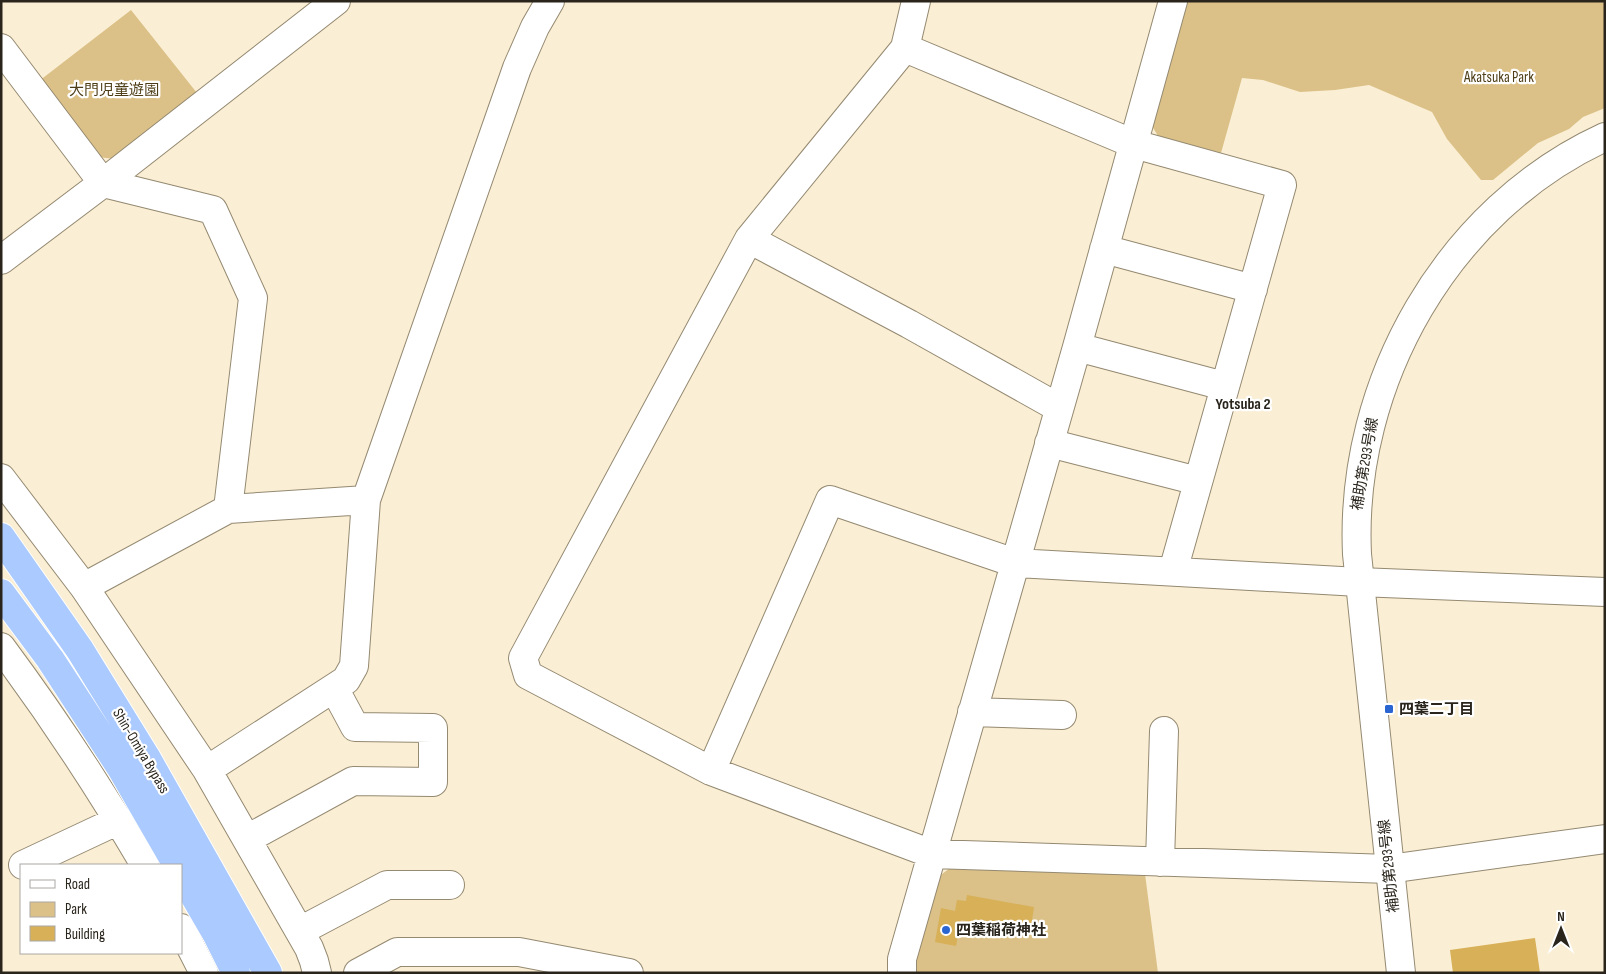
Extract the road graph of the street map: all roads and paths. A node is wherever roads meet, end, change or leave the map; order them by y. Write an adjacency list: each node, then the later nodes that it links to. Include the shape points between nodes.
1 (336, 1): 9 (street)
2 (550, 1): 20 (street, via 517,68)
3 (916, 1): 6 (street)
4 (1173, 1): 8 (street)
5 (1, 48): 9 (street)
6 (905, 48): 8 (street); 10 (street)
7 (1605, 137): 25 (street, 補助第293号線, via 1572,154 1500,207 1456,254 1422,303 1379,394 1363,458 1355,523)
8 (1134, 144): 11 (street); 13 (street, via 1282,185)
9 (103, 183): 12 (street); 21 (street, via 213,210 252,298)
10 (749, 239): 16 (street); 35 (street, via 523,658 528,675)
11 (1104, 249): 13 (street); 14 (street)
12 (1, 260)
13 (1253, 289): 15 (street)
14 (1077, 347): 15 (street); 16 (street)
15 (1224, 386): 19 (street)
16 (1059, 408): 17 (street)
17 (1049, 443): 19 (street); 23 (street)
18 (1, 478): 26 (street)
19 (1198, 481): 24 (street)
20 (366, 500): 21 (street); 30 (street, via 354,666 346,680)
21 (228, 509): 26 (street)
22 (1, 537): 53 (highway, Shin-Omiya Bypass, via 80,650 146,757)
23 (1015, 563): 24 (street); 31 (street); 35 (street, via 830,500)
24 (1173, 571): 25 (street)
25 (1359, 582): 27 (street); 45 (street, 補助第293号線)
26 (84, 587): 34 (street)
27 (1605, 592)
28 (1, 593): 43 (highway, Shin-Omiya Bypass, via 50,659 115,759)
29 (1, 647): 36 (street, via 38,696)
30 (334, 688): 34 (street); 37 (street, via 355,727 433,728 433,782 353,781)
31 (972, 712): 32 (street); 39 (street)
32 (1062, 715)
33 (1164, 731): 40 (street)
34 (207, 770): 37 (street)
35 (710, 770): 39 (street)
36 (119, 820): 41 (street); 42 (street)
37 (246, 839): 50 (street)
38 (1605, 839): 45 (street)
39 (932, 854): 40 (street); 57 (street, via 902,959)
40 (1160, 862): 45 (street)
41 (26, 864)
42 (144, 864)
43 (176, 864)
44 (20, 867): 47 (street)
45 (1389, 869): 58 (street, 補助第293号線)
46 (182, 875): 52 (highway)
47 (1, 876)
48 (450, 885): 50 (street, via 387,885)
49 (182, 930): 51 (street)
50 (300, 931): 54 (street)
51 (204, 973)
52 (236, 973)
53 (268, 973)
54 (316, 973)
55 (358, 973): 56 (street, via 397,952 519,952)
56 (630, 973)
57 (902, 973)
58 (1401, 973)

